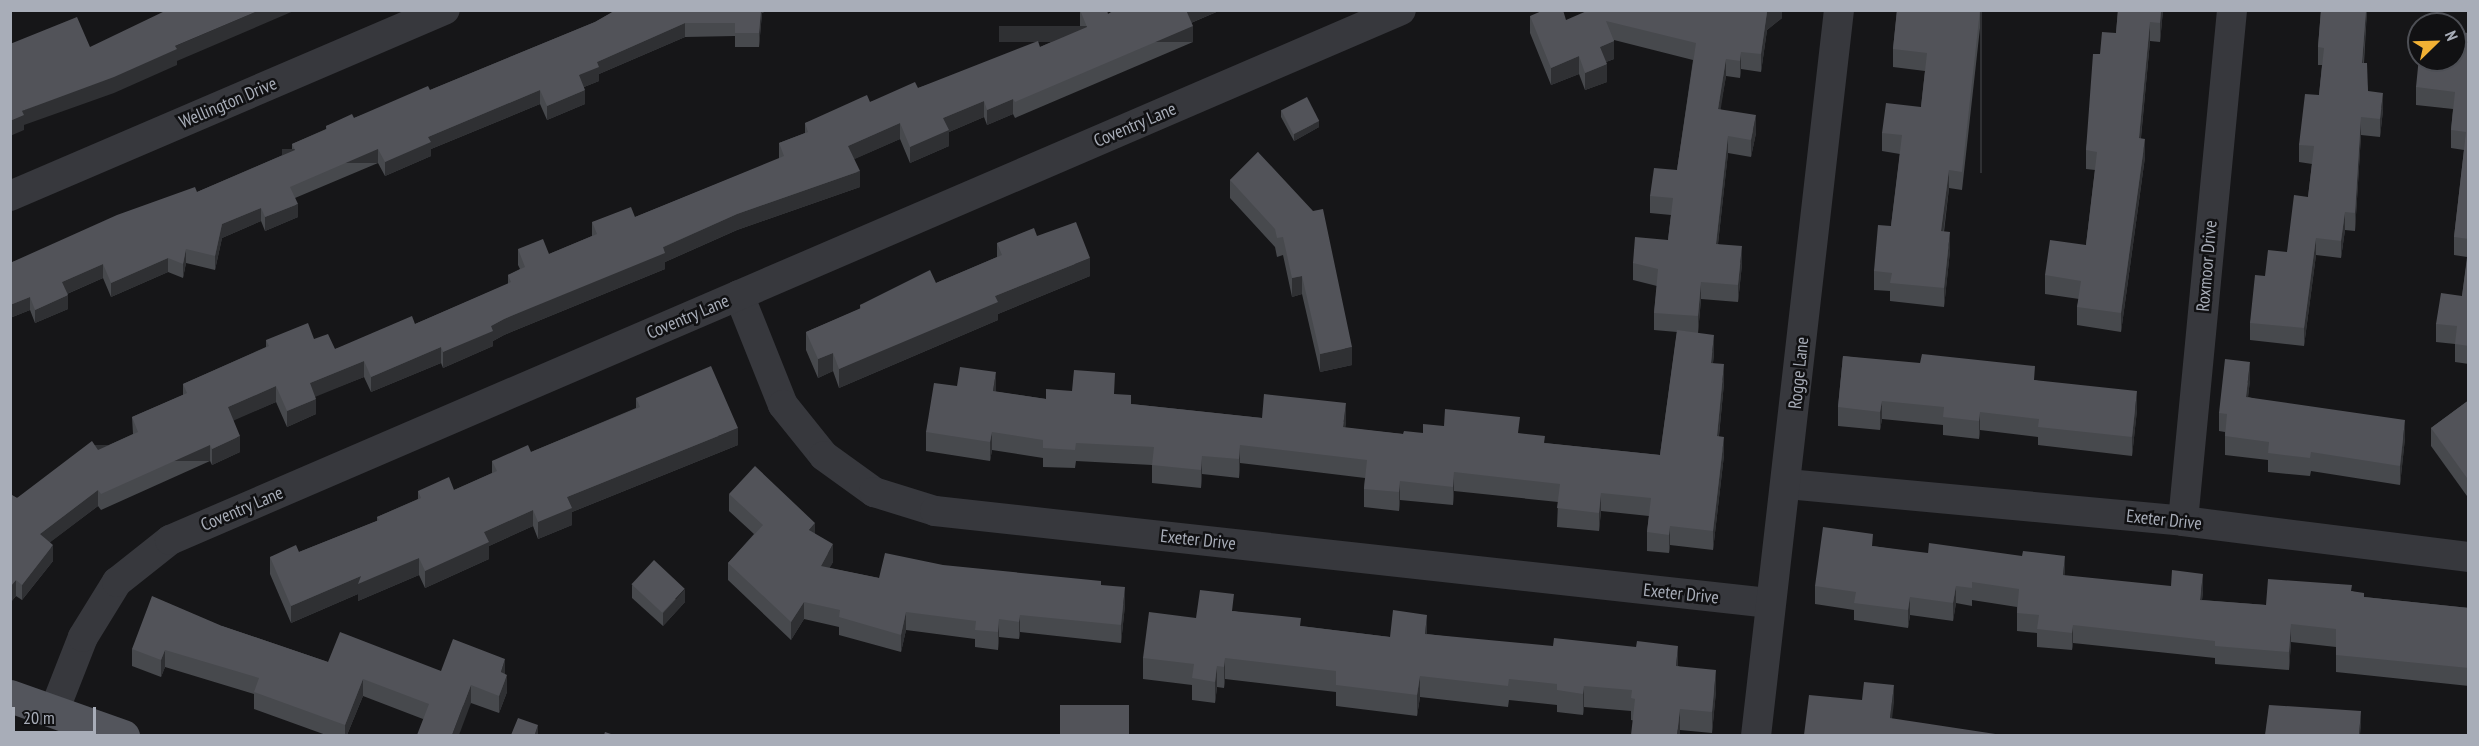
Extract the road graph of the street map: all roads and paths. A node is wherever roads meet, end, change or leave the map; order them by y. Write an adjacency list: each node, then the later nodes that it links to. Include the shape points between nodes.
1 (446, 10): 5 (street, Wellington Drive)
2 (1401, 10): 6 (street, Coventry Lane)
3 (1839, 10): 7 (street, Rogge Lane)
4 (2232, 10): 8 (street, Roxmoor Drive)
5 (10, 196)
6 (739, 295): 10 (street, Exeter Drive, via 783,405 824,456 874,492 935,511); 12 (street, Coventry Lane, via 170,540 117,582 83,637)
7 (1787, 484): 8 (street, Exeter Drive); 10 (street, Rogge Lane)
8 (2183, 521): 9 (street, Exeter Drive)
9 (2469, 557)
10 (1768, 603): 14 (street, Rogge Lane)
11 (10, 696): 12 (main road)
12 (54, 711): 13 (main road)
13 (123, 735)
14 (1756, 735)

